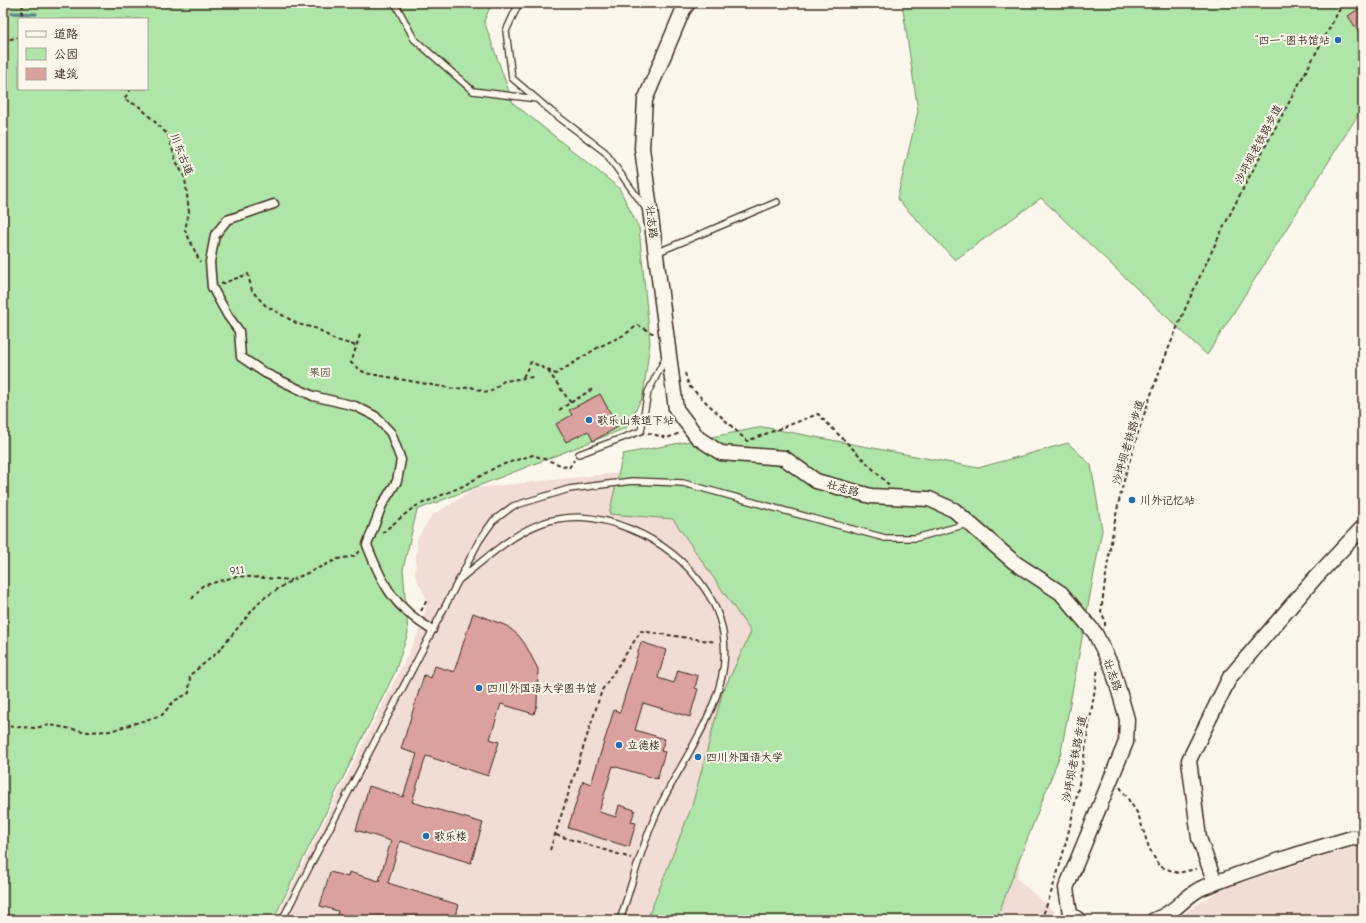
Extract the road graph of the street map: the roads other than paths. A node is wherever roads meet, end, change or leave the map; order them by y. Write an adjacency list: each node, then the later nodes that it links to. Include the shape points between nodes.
1 (395, 3): 4 (lane, via 414,39 473,91)
2 (521, 3): 4 (lane, via 506,31 512,78)
3 (688, 3): 7 (street, 壮志路, via 645,100 642,148)
4 (537, 99): 7 (lane, via 605,152)
5 (777, 202): 8 (lane)
6 (274, 204): 14 (street, via 227,220 215,235 210,262 212,287 239,331 241,357 265,373 313,396 355,406 375,416 391,433 401,460 397,481 382,505 367,545 380,579 400,607)
7 (651, 216): 8 (street, 壮志路)
8 (656, 253): 9 (street, 壮志路)
9 (669, 352): 10 (lane, via 648,392 641,431); 11 (street, 壮志路, via 676,409 698,438 715,450 721,453 784,458 816,481 871,496 929,499 954,510)
10 (578, 454)
11 (969, 523): 13 (lane, via 916,538 885,538 683,483 632,481 569,490 513,506 493,521 479,541); 19 (street, 壮志路, via 1014,562 1061,593 1095,633 1112,667 1127,719 1126,742 1066,888 1070,914)
12 (1363, 527): 16 (street, via 1314,579 1230,677 1189,760 1199,838)
13 (457, 583): 14 (lane); 18 (lane, via 500,547 536,525 555,519 596,519 645,536 683,563 713,601 725,643 722,673 711,711 656,813)
14 (432, 630): 17 (lane)
15 (1363, 838): 16 (street, via 1352,838 1284,858)
16 (1215, 883): 20 (street, via 1203,887 1166,916)
17 (282, 920)
18 (620, 920)
19 (1079, 920)
20 (1154, 920)

